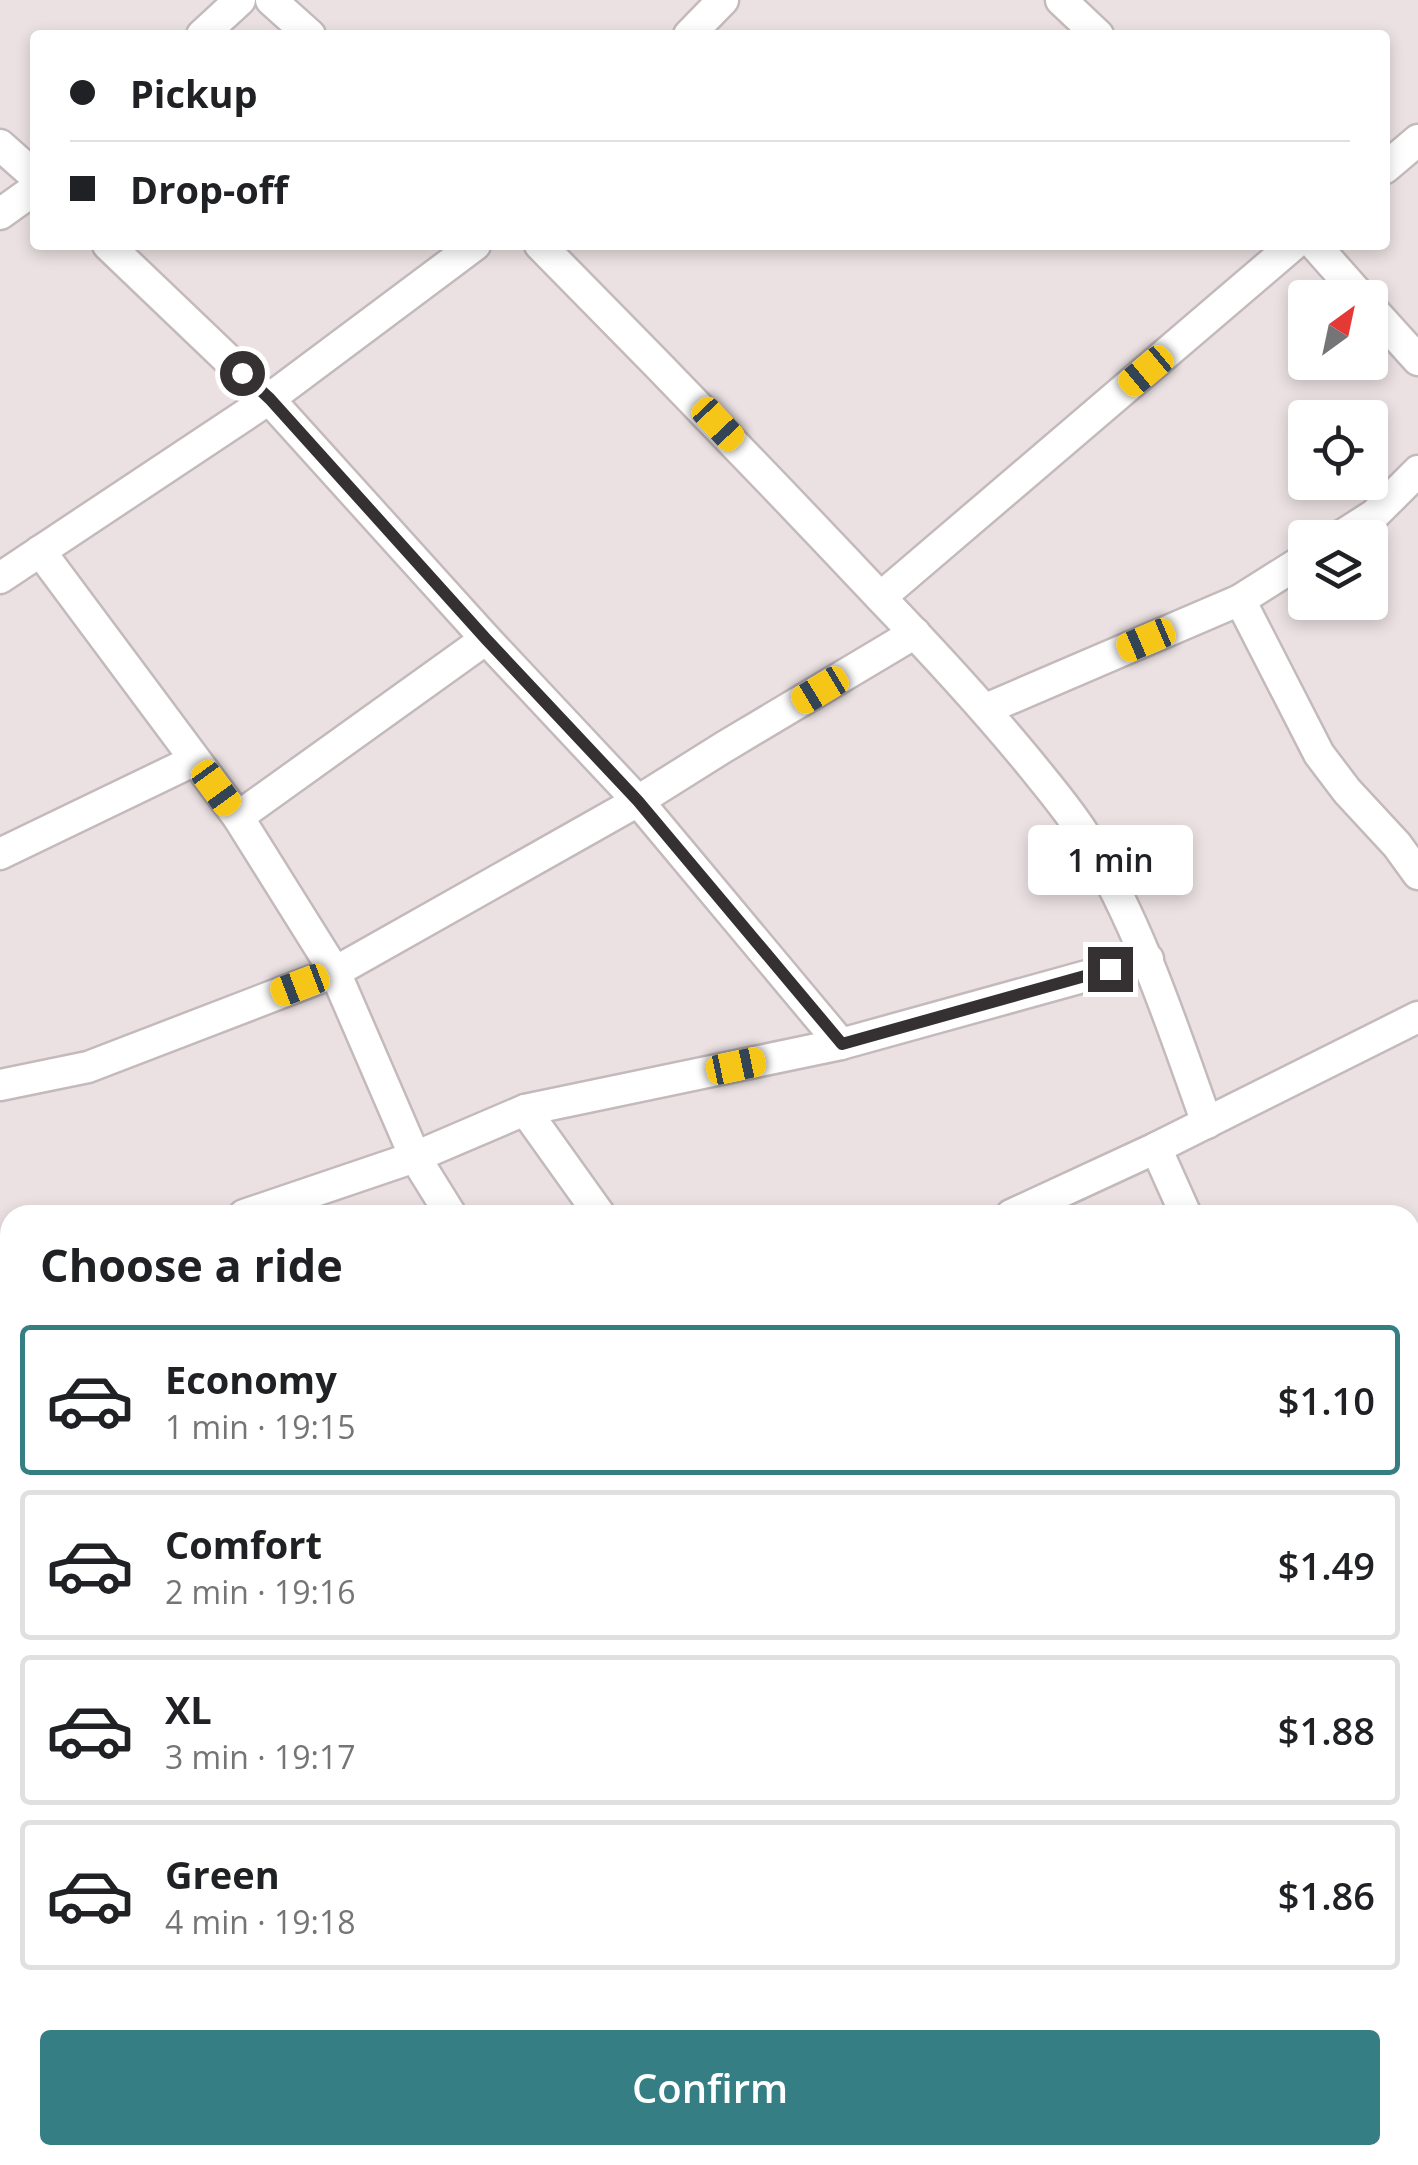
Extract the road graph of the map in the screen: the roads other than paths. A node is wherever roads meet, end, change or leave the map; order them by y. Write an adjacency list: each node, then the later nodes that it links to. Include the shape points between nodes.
1 (240, 0): 5 (street)
2 (271, 0): 6 (street)
3 (723, 0): 7 (street)
4 (1060, 0): 8 (street)
5 (207, 30)
6 (304, 30)
7 (694, 30)
8 (1093, 30)
9 (1418, 140): 11 (street)
10 (0, 145): 12 (street)
11 (1390, 164)
12 (30, 172)
13 (30, 193): 14 (street)
14 (0, 214)
15 (113, 250): 23 (street)
16 (468, 250): 23 (street)
17 (545, 250): 29 (street)
18 (1287, 250): 29 (street)
19 (1319, 250): 20 (street)
20 (1346, 280)
21 (1388, 326): 22 (street)
22 (1418, 360)
23 (270, 399): 26 (street); 32 (street)
24 (1418, 471): 25 (street)
25 (1366, 520)
26 (40, 551): 28 (street); 34 (street)
27 (1288, 570): 30 (street)
28 (0, 578)
29 (881, 597): 31 (street)
30 (1240, 600): 33 (street); 38 (street, via 1319,754)
31 (915, 633): 33 (street); 35 (street)
32 (486, 639): 35 (street); 36 (street)
33 (986, 709): 39 (street, via 1085,836)
34 (195, 760): 36 (street); 37 (street)
35 (638, 801): 40 (street); 42 (street)
36 (238, 817): 40 (street)
37 (0, 854)
38 (1418, 874)
39 (1148, 958): 42 (street); 45 (street)
40 (335, 972): 43 (street, via 88,1067); 47 (street)
41 (1418, 1017): 45 (street)
42 (842, 1044): 44 (street)
43 (0, 1085)
44 (524, 1110): 47 (street); 50 (street)
45 (1207, 1123): 46 (street)
46 (1156, 1148): 51 (street); 52 (street)
47 (415, 1157): 48 (street); 49 (street)
48 (273, 1205)
49 (445, 1205)
50 (593, 1205)
51 (1033, 1205)
52 (1182, 1205)

